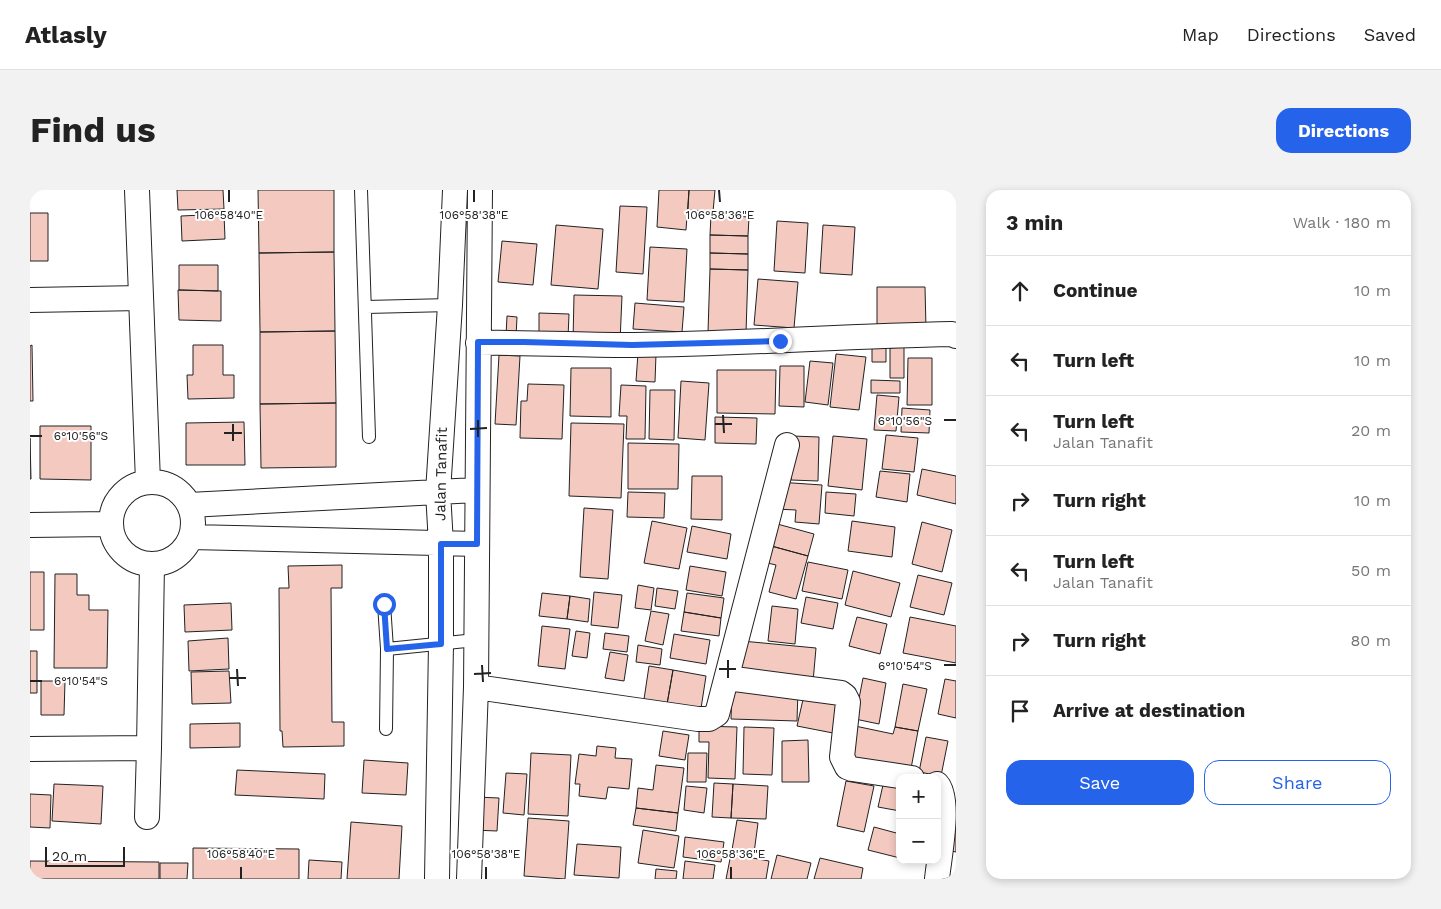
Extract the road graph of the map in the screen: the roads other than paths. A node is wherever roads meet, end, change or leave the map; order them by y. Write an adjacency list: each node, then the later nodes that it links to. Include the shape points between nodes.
1 (137, 190): 5 (street)
2 (361, 190): 8 (lane)
3 (454, 190): 7 (street, Jalan Tanafit)
4 (480, 190): 10 (street)
5 (141, 298): 6 (street); 13 (street)
6 (30, 300)
7 (450, 305): 8 (lane); 15 (street, Jalan Tanafit)
8 (366, 308): 11 (lane)
9 (956, 336): 10 (street, via 632,345)
10 (478, 342): 14 (street)
11 (369, 437)
12 (787, 445): 27 (street)
13 (148, 482): 16 (street, via 165,484 179,492); 17 (street, via 133,486 121,496 113,509)
14 (476, 490): 15 (street); 21 (street)
15 (438, 492): 16 (street); 20 (street, Jalan Tanafit)
16 (189, 505): 19 (street, via 193,521)
17 (110, 524): 18 (street); 22 (street, via 114,540 123,552 136,562)
18 (30, 525)
19 (191, 537): 20 (street); 22 (street, via 182,551 169,560)
20 (441, 544): 21 (street); 25 (street, Jalan Tanafit)
21 (477, 544): 24 (street)
22 (152, 564): 30 (street)
23 (384, 604): 26 (lane)
24 (476, 640): 25 (lane); 28 (street)
25 (441, 644): 26 (lane); 34 (street, Jalan Tanafit)
26 (387, 649): 29 (lane)
27 (727, 678): 28 (street, via 717,714 709,719); 32 (street, via 841,693 848,702 842,757 847,767)
28 (476, 687): 35 (street)
29 (386, 729)
30 (149, 748): 31 (street); 36 (street)
31 (30, 749)
32 (896, 776)
33 (941, 789): 39 (street, via 944,814)
34 (439, 791): 35 (street); 37 (street, Jalan Tanafit)
35 (472, 791): 38 (street)
36 (147, 817)
37 (437, 879)
38 (469, 879)
39 (937, 879)

